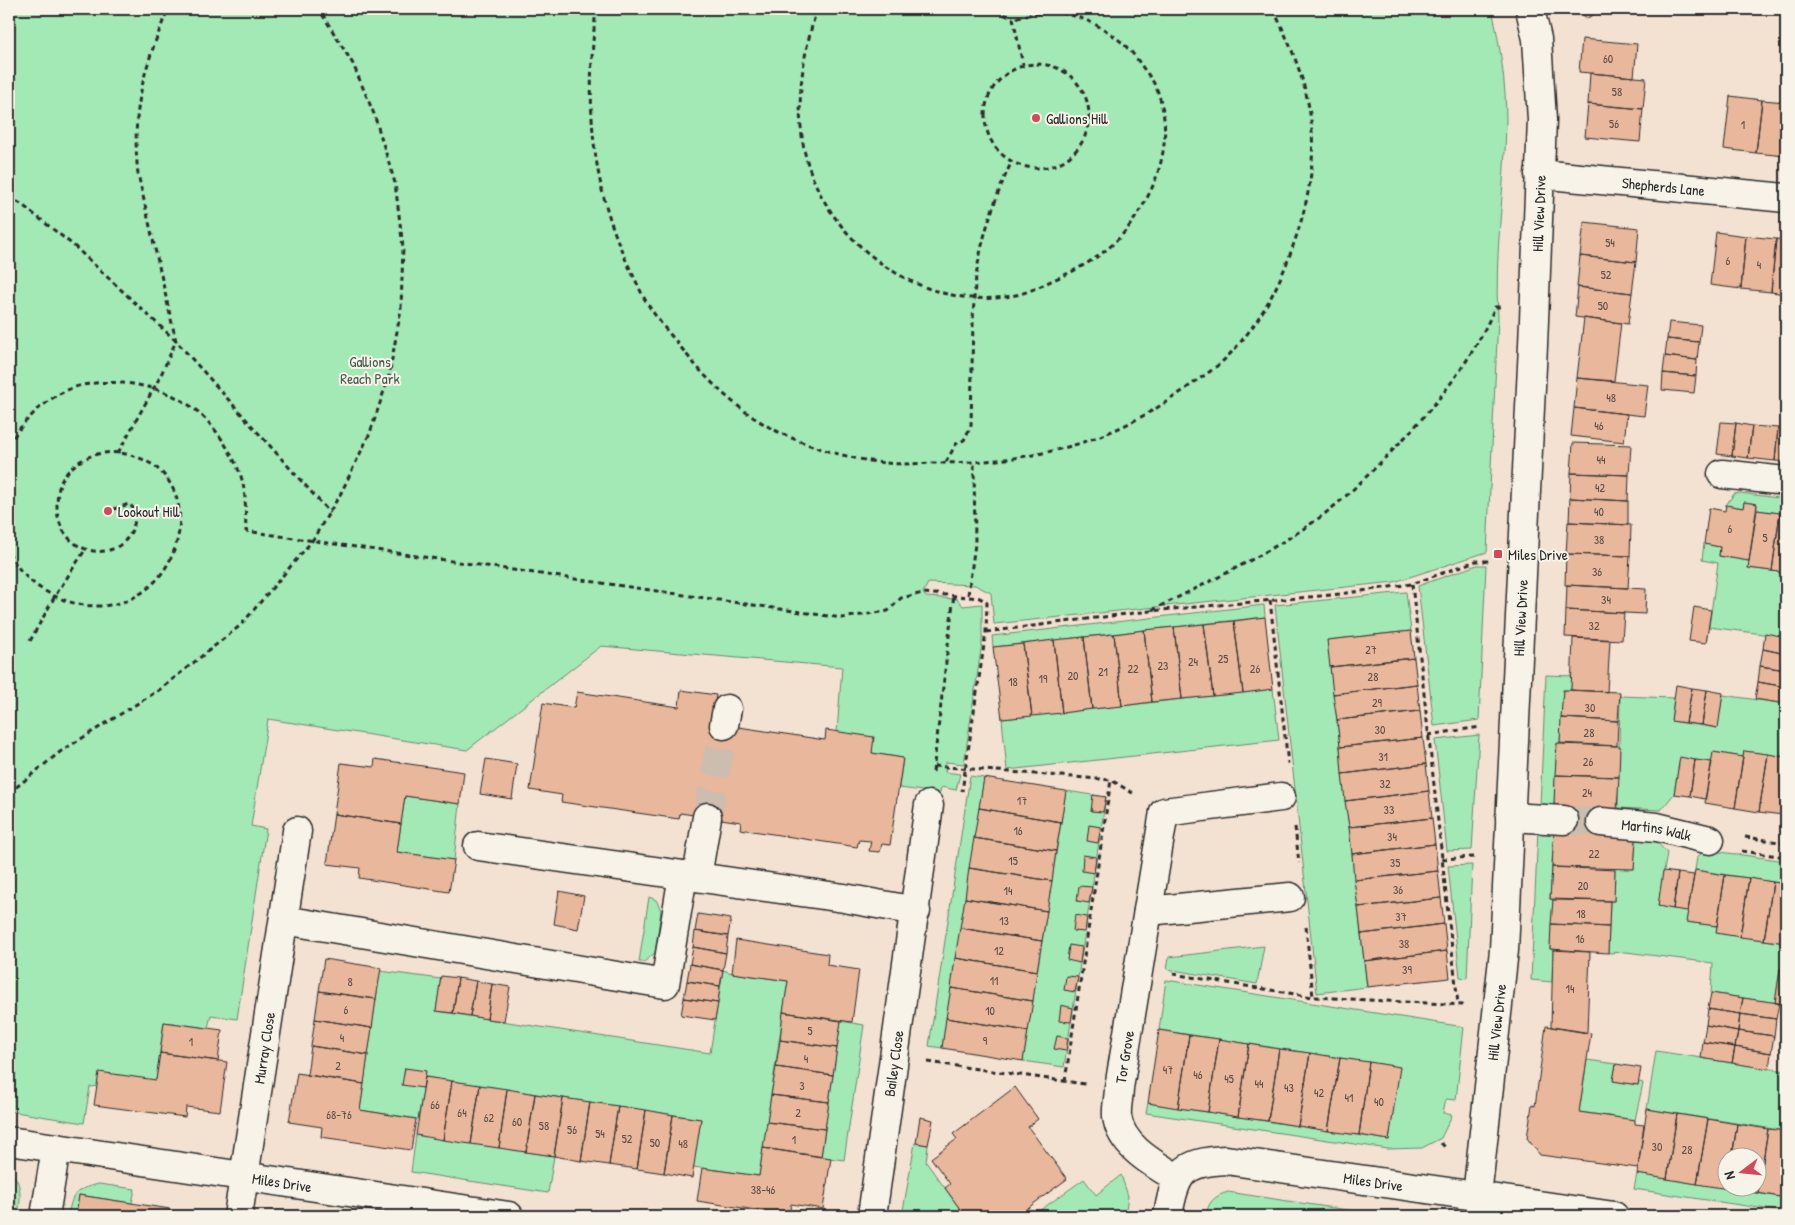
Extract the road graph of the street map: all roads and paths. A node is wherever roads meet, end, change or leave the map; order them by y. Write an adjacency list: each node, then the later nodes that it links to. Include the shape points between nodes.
1 (168, 9): 16 (path, via 148,58 137,106 135,146 138,174)
2 (319, 9): 25 (path, via 353,64 374,114 395,183 403,247 401,310 389,376 370,433)
3 (596, 9): 20 (path, via 591,64 595,160 604,201 622,253 655,315 695,367 727,398 766,425 829,452 886,463)
4 (817, 9): 14 (path, via 807,41 801,80 801,112 804,148 821,198 848,236 897,274 931,289)
5 (997, 9): 8 (path)
6 (1272, 9): 21 (path, via 1288,40 1307,96 1314,142 1304,216 1272,297 1253,326 1224,360 1161,406 1120,430 1028,457)
7 (1530, 9): 11 (street, Hill View Drive, via 1537,39 1542,120)
8 (1013, 18): 9 (path); 14 (path, via 1052,12 1077,18 1099,26 1131,48 1156,87 1166,131 1161,168 1144,204 1121,238 1084,268 1020,294)
9 (1024, 65): 10 (path, via 1000,79 991,90 984,117 992,144); 10 (path, via 1041,64 1072,77 1083,90 1089,106 1090,123 1085,140 1075,154 1061,164 1045,169)
10 (1012, 163): 14 (path, via 988,224)
11 (1540, 174): 13 (street, Shepherds Lane); 49 (street, Hill View Drive)
12 (9, 197): 16 (path, via 73,245)
13 (1786, 198)
14 (974, 298): 20 (path, via 971,426)
15 (1495, 307): 35 (path, via 1459,374 1415,429 1352,491 1314,522 1263,554)
16 (176, 341): 17 (path); 25 (path)
17 (153, 388): 18 (path, via 113,382 72,388 42,406 16,430); 19 (path); 26 (path, via 189,404 213,428 229,452 245,490 246,531)
18 (9, 445)
19 (118, 453): 27 (path, via 91,455 62,480 57,514 65,536); 33 (path, via 133,455 154,466 168,481 178,504 178,536 167,568 135,597 110,605 76,604)
20 (945, 463): 21 (path)
21 (974, 463): 32 (path, via 975,544)
22 (1722, 474): 23 (street)
23 (1786, 481)
24 (108, 511): 27 (path, via 129,504 136,511 135,522 123,544 106,552)
25 (330, 512): 26 (path)
26 (312, 541): 31 (path, via 842,618 888,611 902,598 923,593); 44 (path, via 241,625 159,690 60,752)
27 (85, 550): 33 (path)
28 (9, 552): 33 (path, via 32,584)
29 (1487, 562): 30 (path, via 1476,561)
30 (1412, 584): 34 (path); 39 (path)
31 (954, 594): 32 (path); 40 (path)
32 (968, 595): 36 (path, via 987,603)
33 (55, 596): 37 (path)
34 (1270, 600): 35 (path); 41 (path)
35 (1150, 611): 36 (path)
36 (986, 632): 42 (path)
37 (30, 642)
38 (1485, 726): 39 (path)
39 (1428, 735): 59 (path)
40 (934, 766): 42 (path); 46 (path)
41 (1288, 766)
42 (966, 768): 43 (path); 46 (path, via 959,804)
43 (1111, 780): 47 (path); 72 (path)
44 (9, 793)
45 (1281, 797): 47 (street)
46 (929, 802): 63 (street, Bailey Close)
47 (1164, 812): 64 (street, Tor Grove)
48 (707, 817): 61 (street)
49 (1510, 818): 50 (street); 80 (street, Hill View Drive, via 1504,950)
50 (1564, 820)
51 (1601, 822): 54 (street, Martins Walk, via 1657,827)
52 (1294, 823): 60 (path)
53 (297, 831): 65 (street, Murray Close)
54 (1710, 840)
55 (478, 846): 61 (street)
56 (1738, 850): 58 (path)
57 (1480, 857): 59 (path)
58 (1786, 857)
59 (1442, 859): 69 (path)
60 (1299, 869)
61 (690, 876): 63 (street); 65 (street, via 665,984)
62 (1290, 897): 64 (street)
63 (916, 911): 71 (street, Bailey Close)
64 (1148, 911): 67 (street, Tor Grove)
65 (284, 920): 78 (street, Murray Close)
66 (1305, 924): 68 (path)
67 (1139, 969): 68 (path); 79 (street, Tor Grove, via 1117,1116 1123,1136 1143,1156)
68 (1313, 997): 69 (path)
69 (1458, 1004): 70 (path)
70 (1472, 1006)
71 (895, 1058): 72 (path); 84 (street, Bailey Close)
72 (1065, 1081): 73 (path)
73 (1093, 1085)
74 (9, 1141): 76 (street, Miles Drive)
75 (1442, 1144): 77 (path)
76 (56, 1148): 78 (street, Miles Drive); 81 (street)
77 (1447, 1149)
78 (244, 1176): 82 (street, Murray Close); 83 (street, Miles Drive)
79 (1177, 1178): 80 (street, Miles Drive, via 1186,1168 1202,1161 1226,1160); 85 (street)
80 (1477, 1196): 86 (street, Miles Drive)
81 (45, 1216)
82 (238, 1216)
83 (509, 1216)
84 (872, 1216)
85 (1168, 1216)
86 (1614, 1216)

